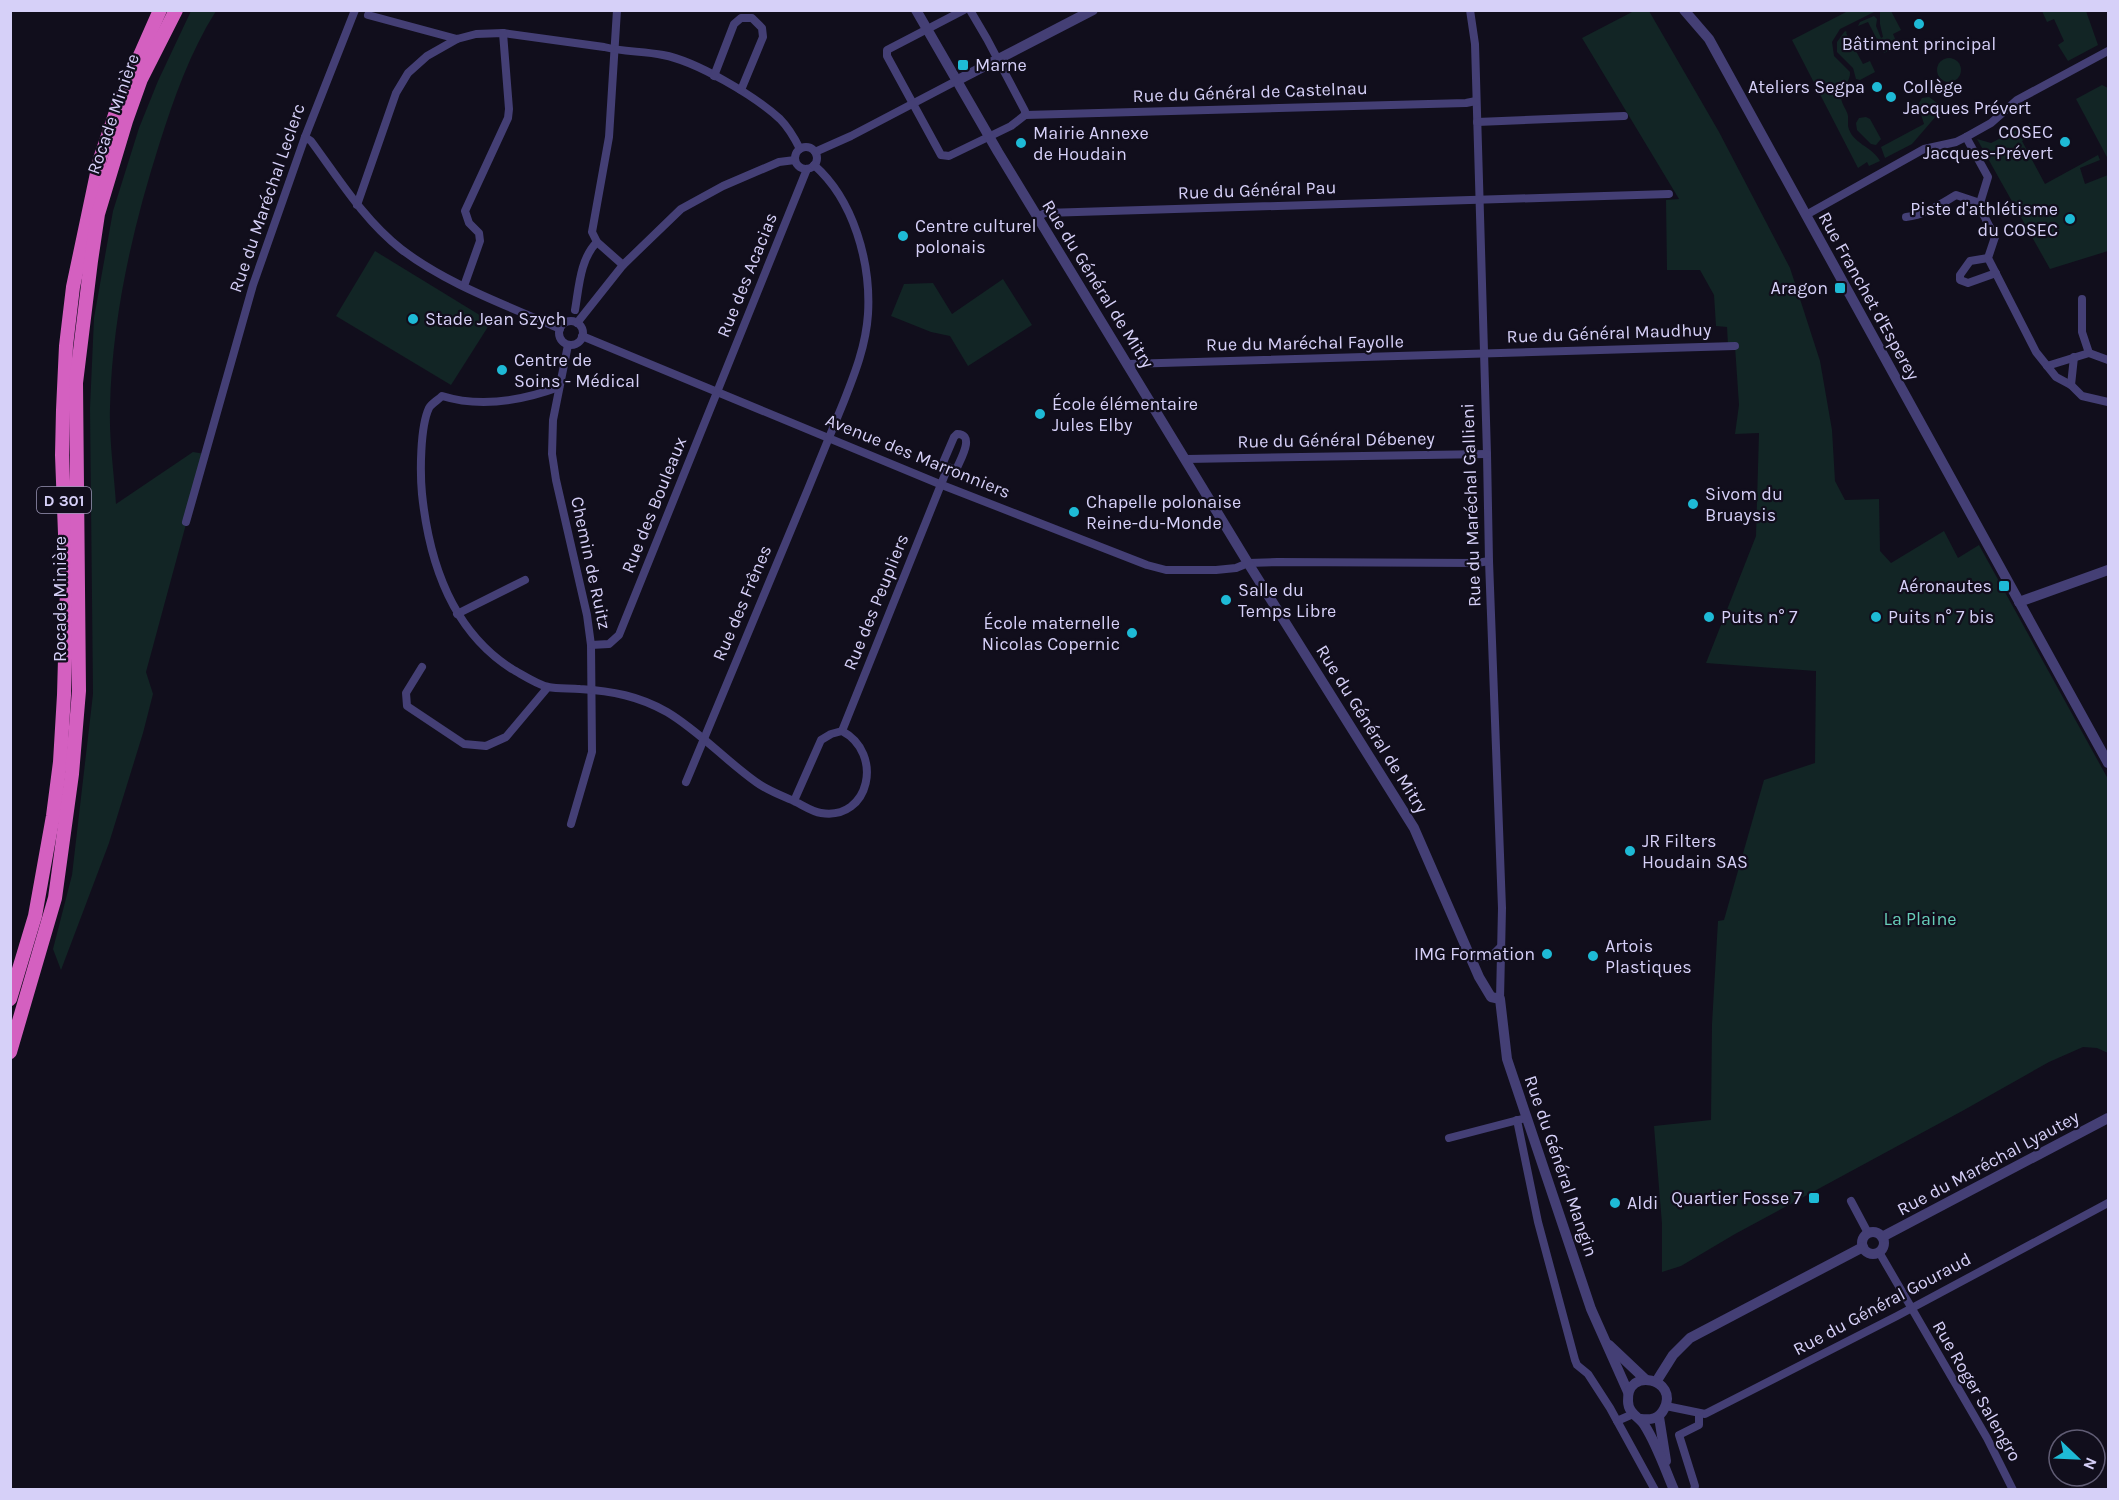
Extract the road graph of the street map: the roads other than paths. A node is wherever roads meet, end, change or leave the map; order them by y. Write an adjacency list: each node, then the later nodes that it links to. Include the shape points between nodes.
1 (160, 10): 87 (highway, Rocade Minière / D 301, via 119,103 100,159 73,287 63,410 67,586 60,762 35,916)
2 (176, 10): 89 (highway, Rocade Minière / D 301, via 141,79 126,121 98,214 92,250 76,383 79,691 72,774 55,898)
3 (355, 10): 28 (street, Rue du Maréchal Leclerc)
4 (616, 10): 15 (street)
5 (916, 10): 12 (street, Rue du Général de Mitry)
6 (964, 10): 12 (street)
7 (970, 10): 17 (street)
8 (1093, 10): 17 (street)
9 (1470, 10): 21 (street, Rue du Maréchal Gallieni)
10 (1684, 10): 37 (street, Rue Franchet d'Esperey, via 1709,39)
11 (368, 15): 14 (street)
12 (926, 29): 19 (street, Rue du Général de Mitry); 22 (street, via 887,50 887,57)
13 (503, 33): 14 (street); 15 (street); 44 (street, via 508,118 465,211 480,241)
14 (457, 39): 36 (street, via 427,56 408,73 396,93)
15 (615, 50): 18 (street, via 663,55); 40 (street, via 609,137 592,223)
16 (2109, 51): 27 (street, via 2017,100 1991,123)
17 (999, 60): 19 (street); 23 (street)
18 (714, 76): 20 (street); 20 (street, via 734,24 741,18 752,18 762,28 762,37)
19 (956, 81): 22 (street); 26 (street, Rue du Général de Mitry)
20 (741, 90): 29 (street, via 781,120)
21 (1476, 101): 23 (street, Rue du Général de Castelnau); 25 (street, Rue du Maréchal Gallieni)
22 (913, 103): 26 (street, via 941,155 949,156); 30 (street)
23 (1025, 115): 26 (street)
24 (1624, 116): 25 (street)
25 (1477, 122): 34 (street, Rue du Maréchal Gallieni)
26 (989, 137): 38 (street, Rue du Général de Mitry)
27 (1966, 137): 35 (street, via 1988,177); 37 (street, via 1924,149)
28 (305, 138): 36 (street); 67 (street, Rue du Maréchal Leclerc, via 253,285)
29 (800, 149): 30 (street); 31 (street)
30 (815, 152): 32 (street, via 817,159)
31 (795, 160): 32 (street, via 799,167); 42 (street, via 779,162 723,186 681,209)
32 (811, 167): 60 (street, Rue des Acacias); 62 (street, Rue des Frênes, via 838,192 848,211 867,281 866,334)
33 (1670, 194): 34 (street, Rue du Général Pau)
34 (1478, 201): 38 (street, Rue du Général Pau, via 1045,213); 53 (street, Rue du Maréchal Gallieni)
35 (1980, 203): 39 (street, via 1956,195 1929,212); 41 (street, via 1995,237)
36 (357, 205): 44 (street, via 401,249)
37 (1806, 215): 72 (street, Rue Franchet d'Esperey)
38 (1037, 217): 56 (street, Rue du Général de Mitry)
39 (1906, 217)
40 (597, 242): 42 (street); 46 (street, via 587,254)
41 (1988, 258): 43 (street); 43 (street, via 1970,261 1960,280 1968,283)
42 (623, 265): 47 (street)
43 (1996, 273): 57 (street)
44 (464, 286): 48 (street)
45 (2082, 299): 52 (street, via 2082,332)
46 (575, 310)
47 (577, 323): 48 (street, via 567,322); 49 (street)
48 (560, 329): 50 (street, via 560,339)
49 (582, 336): 50 (street, via 578,343); 60 (street, Avenue des Marronniers)
50 (568, 345): 59 (street, Chemin de Ruitz)
51 (1735, 346): 53 (street, Rue du Général Maudhuy)
52 (2089, 353): 54 (street); 55 (street)
53 (1484, 354): 56 (street, Rue du Maréchal Fayolle); 63 (street, Rue du Maréchal Gallieni)
54 (2074, 357): 57 (street); 58 (street)
55 (2109, 360)
56 (1127, 364): 64 (street, Rue du Général de Mitry)
57 (2047, 366): 58 (street, via 2056,377)
58 (2071, 385): 61 (street, via 2082,396)
59 (559, 387): 73 (street, via 511,400 481,403 442,396 429,407 420,477 424,516 444,586); 74 (street, Chemin de Ruitz, via 552,454)
60 (717, 393): 62 (street, Avenue des Marronniers); 74 (street, Rue des Bouleaux, via 620,635 609,644)
61 (2109, 402)
62 (829, 438): 66 (street, Avenue des Marronniers); 79 (street, Rue des Frênes)
63 (1487, 454): 64 (street, Rue du Général Débeney); 68 (street, Rue du Maréchal Gallieni)
64 (1186, 459): 69 (street, Rue du Général de Mitry)
65 (948, 467): 66 (street, Rue des Peupliers)
66 (942, 485): 69 (street, Avenue des Marronniers, via 1146,566 1216,570); 78 (street, Rue des Peupliers)
67 (186, 522)
68 (1489, 561): 69 (street, Avenue des Marronniers); 85 (street, Rue du Maréchal Gallieni)
69 (1248, 563): 86 (street, Rue du Général de Mitry, via 1414,828)
70 (2109, 570): 72 (street)
71 (525, 580): 73 (street)
72 (2019, 602): 80 (street, Rue Franchet d'Esperey)
73 (457, 614): 76 (street, via 497,659)
74 (591, 645): 77 (street, Chemin de Ruitz)
75 (422, 667): 76 (street, via 406,693 407,706 464,744 486,746 506,737)
76 (548, 687): 77 (street)
77 (592, 690): 79 (street, via 646,700); 84 (street, Chemin de Ruitz, via 592,752)
78 (842, 731): 83 (street, via 821,740); 83 (street, via 859,745 866,759 868,778 858,801 831,814 818,813)
79 (704, 739): 82 (street, Rue des Frênes); 83 (street, via 756,783)
80 (2104, 746): 81 (street, Rue Franchet d'Esperey)
81 (2109, 763)
82 (686, 782)
83 (794, 801)
84 (571, 824)
85 (1501, 948): 86 (street, via 1493,956); 88 (street, Rue du Maréchal Gallieni)
86 (1471, 956): 88 (street, Rue du Général de Mitry, via 1491,997)
87 (10, 999)
88 (1500, 999): 91 (street, Rue du Général Mangin, via 1507,1059)
89 (10, 1052)
90 (2109, 1118): 96 (street, Rue du Maréchal Lyautey)
91 (1522, 1119): 92 (street); 100 (street, Rue du Général Mangin); 107 (street, Rue du Général Mangin, via 1539,1222 1575,1360)
92 (1449, 1138)
93 (1851, 1201): 95 (street)
94 (2109, 1203): 99 (street, Rue du Général Gouraud)
95 (1868, 1233): 96 (street, via 1876,1232); 97 (street, via 1862,1239)
96 (1882, 1237): 98 (street)
97 (1863, 1247): 98 (street, via 1869,1253); 101 (street, via 1690,1338)
98 (1879, 1252): 99 (street)
99 (1910, 1308): 104 (street, Rue du Général Gouraud); 111 (street, Rue Roger Salengro)
100 (1605, 1340): 101 (street, Rue du Général Mangin); 102 (street, Rue du Général Mangin)
101 (1651, 1381): 102 (street, via 1637,1382); 103 (street, via 1666,1392)
102 (1628, 1392): 105 (street, via 1628,1406)
103 (1666, 1406): 104 (street); 106 (street)
104 (1699, 1414): 110 (street, via 1699,1425 1679,1435)
105 (1637, 1417): 106 (street); 107 (street); 108 (street, via 1647,1429)
106 (1659, 1417): 108 (street)
107 (1617, 1421): 109 (street, Rue du Général Mangin)
108 (1672, 1486)
109 (1655, 1490)
110 (1694, 1490)
111 (2013, 1490)

